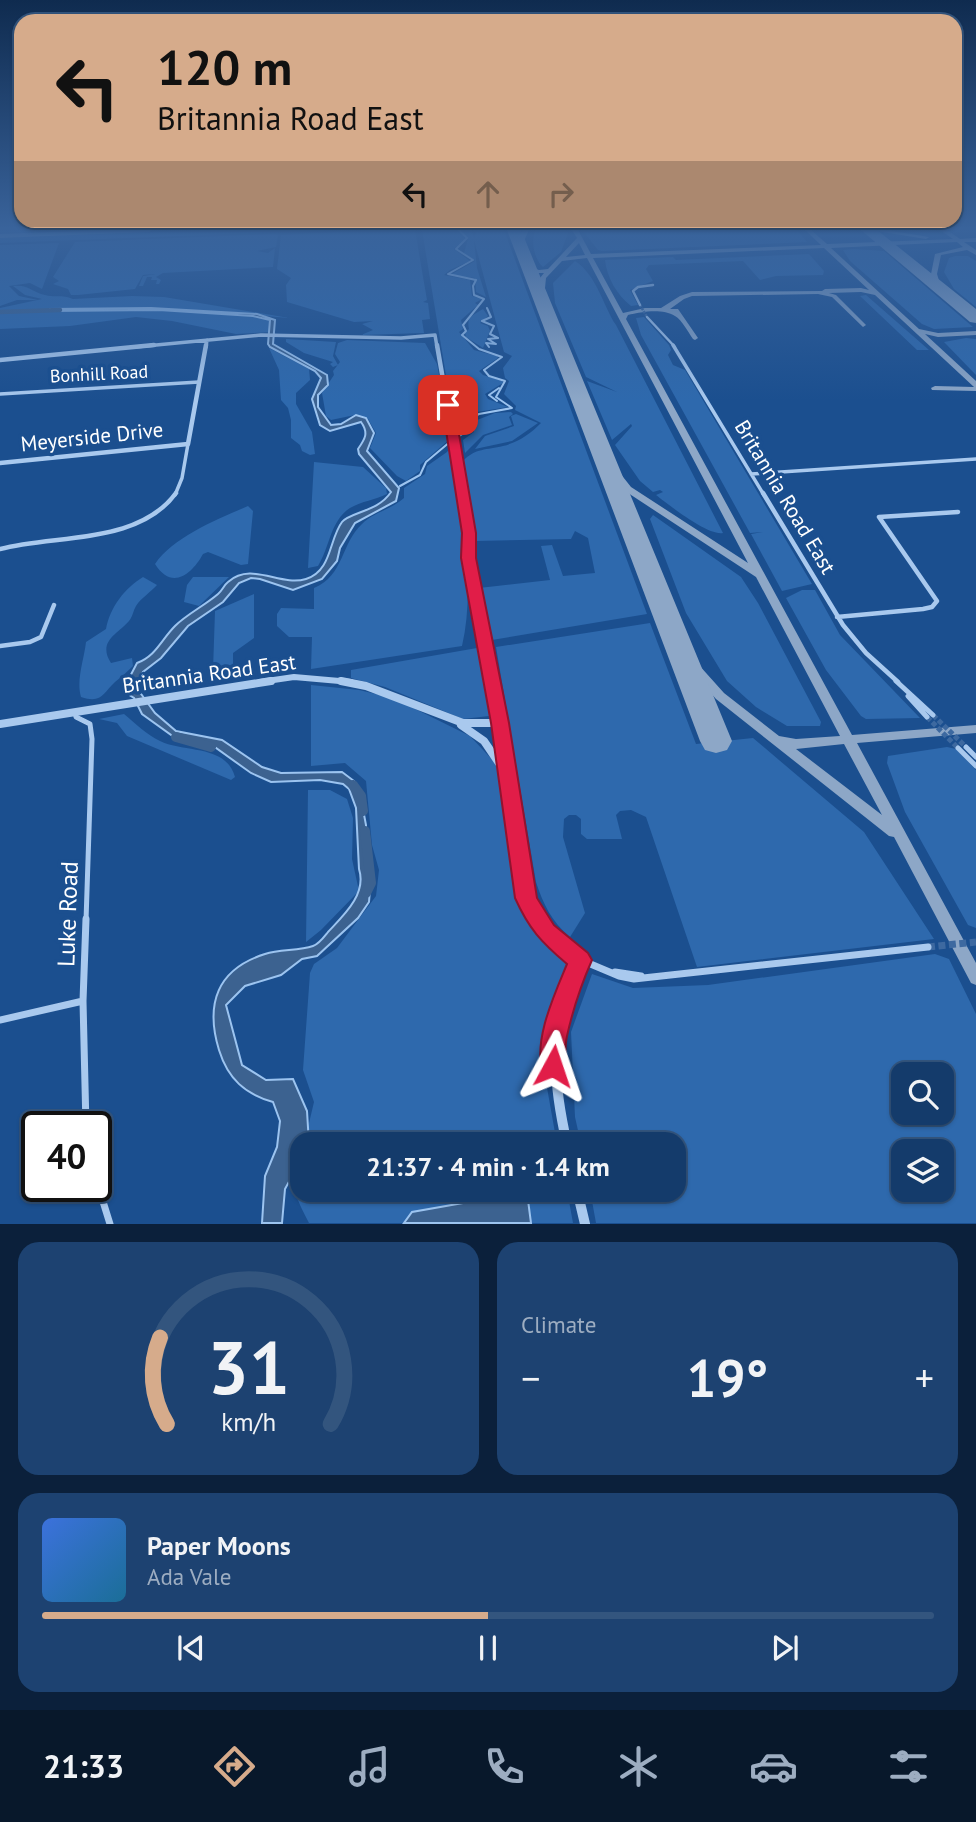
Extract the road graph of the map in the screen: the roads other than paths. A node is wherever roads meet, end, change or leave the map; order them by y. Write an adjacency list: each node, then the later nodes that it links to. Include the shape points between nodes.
1 (638, 287): 2 (street, via 633,291)
2 (640, 305)
3 (647, 317): 11 (street, Britannia Road East, via 676,348)
4 (207, 340): 5 (street); 6 (street); 20 (street, via 294,334 401,338 429,341 438,352 469,533 468,558)
5 (0, 360)
6 (199, 382): 7 (street, Bonhill Road); 8 (street)
7 (0, 394)
8 (188, 444): 10 (street, Meyerside Drive); 13 (street, via 175,495 157,512 116,529)
9 (976, 459): 11 (street)
10 (0, 463)
11 (751, 474): 15 (street, Britannia Road East)
12 (958, 512): 15 (street, via 879,517 934,593 937,601 932,607)
13 (0, 550)
14 (54, 605): 16 (street, via 41,637)
15 (838, 617): 18 (street, Britannia Road East, via 855,641)
16 (0, 646)
17 (75, 712): 19 (street, Britannia Road East, via 275,679 321,678 366,686); 21 (street, Britannia Road East); 29 (street, Luke Road, via 90,724 92,738)
18 (930, 716)
19 (457, 722): 20 (street, Britannia Road East); 26 (street, via 484,741)
20 (500, 723): 26 (street)
21 (0, 724)
22 (966, 747): 24 (street)
23 (958, 748): 25 (street)
24 (976, 757)
25 (976, 766)
26 (507, 776): 28 (street, via 526,898 546,932)
27 (928, 947): 28 (street, via 634,979)
28 (580, 960): 32 (street, via 562,1004 554,1041 553,1066)
29 (83, 1001): 30 (street); 31 (street, Luke Road)
30 (0, 1020)
31 (86, 1111)
32 (565, 1132)
33 (103, 1202): 35 (street)
34 (581, 1202): 36 (street)
35 (110, 1223)
36 (585, 1223)

